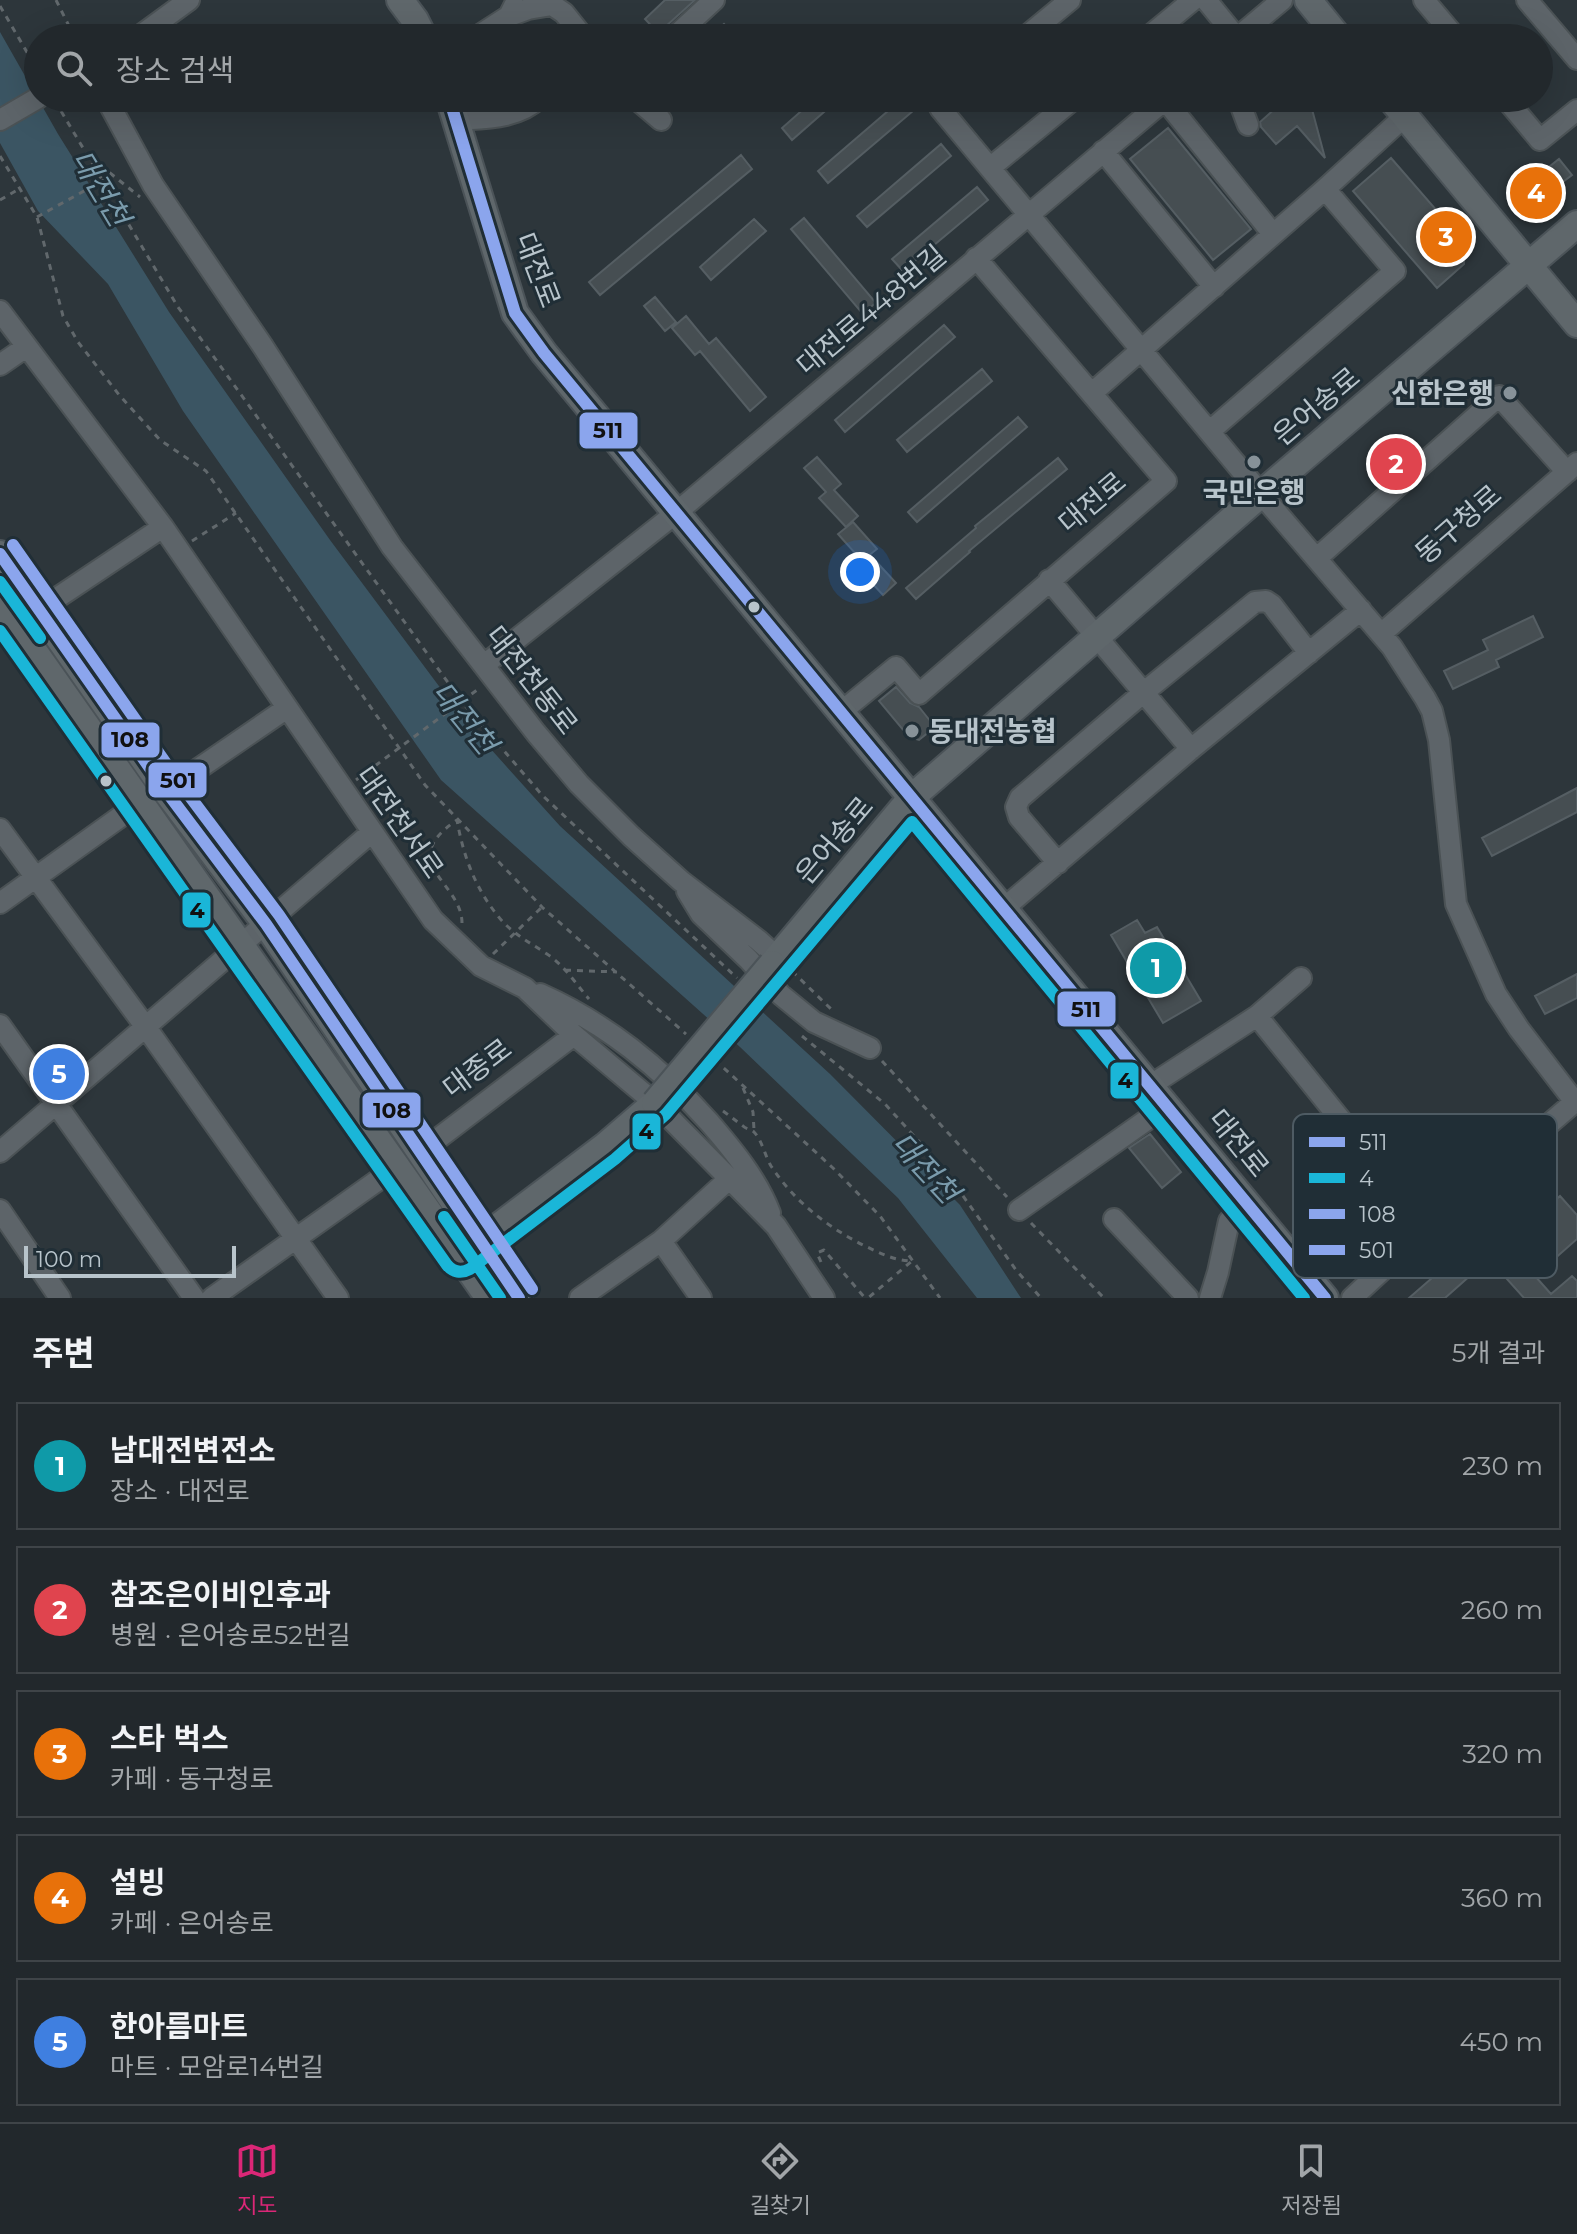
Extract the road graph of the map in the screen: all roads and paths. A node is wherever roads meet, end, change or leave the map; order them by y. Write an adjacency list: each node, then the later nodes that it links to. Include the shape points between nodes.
1 (56, 0): 14 (path)
2 (189, 0): 15 (street)
3 (400, 0): 16 (main road)
4 (714, 0): 19 (street)
5 (1070, 0): 20 (street)
6 (1193, 0): 21 (street)
7 (1206, 0): 22 (street)
8 (1282, 0): 23 (street)
9 (1308, 0): 24 (main road)
10 (1424, 0): 25 (street)
11 (1527, 0): 26 (street)
12 (0, 6): 28 (path)
13 (513, 8): 17 (street); 18 (street, via 552,5)
14 (68, 24)
15 (156, 24)
16 (417, 24)
17 (493, 24)
18 (573, 24)
19 (688, 24)
20 (1041, 24)
21 (1164, 24)
22 (1226, 24)
23 (1254, 24)
24 (1328, 24)
25 (1444, 24)
26 (1547, 24)
27 (1553, 31): 29 (street)
28 (24, 47)
29 (1577, 59)
30 (24, 106): 45 (street)
31 (1577, 110): 44 (street, via 1540,140)
32 (114, 112): 85 (street, 대전천동로, via 153,185 392,547)
33 (454, 112): 72 (main road, 대전로, via 515,313)
34 (469, 112): 35 (street, via 496,117)
35 (517, 112)
36 (652, 112): 46 (street)
37 (943, 112): 50 (street)
38 (1058, 112): 50 (street)
39 (1150, 112): 48 (street, 대전로448번길)
40 (1176, 112): 58 (street, 대전로448번길)
41 (1243, 112): 47 (street)
42 (1393, 112): 53 (street)
43 (1403, 112): 60 (main road)
44 (1517, 112)
45 (0, 120)
46 (661, 120)
47 (1248, 125)
48 (1103, 151): 55 (street, 대전로448번길); 61 (street)
49 (0, 156): 52 (path)
50 (991, 167): 55 (street)
51 (104, 180): 56 (path)
52 (19, 189): 54 (path); 56 (path)
53 (1325, 189): 58 (street); 68 (street, via 1395,271)
54 (0, 200)
55 (1029, 213): 59 (street, 대전로448번길); 65 (street)
56 (37, 217): 71 (path, via 63,316 78,342 160,440 206,471)
57 (1577, 224): 60 (main road, 은어송로)
58 (1273, 234): 61 (street)
59 (976, 258): 67 (street, 대전로); 72 (street, 대전로448번길)
60 (1530, 266): 63 (main road); 70 (main road, 은어송로)
61 (1214, 287): 65 (street)
62 (0, 311): 64 (street, 대전천서로)
63 (1577, 324)
64 (26, 347): 66 (street); 73 (street, 대전천서로)
65 (1142, 349): 67 (street); 68 (street)
66 (0, 365)
67 (1092, 393): 77 (street, 대전로, via 1166,481)
68 (1210, 431): 70 (street)
69 (1572, 467): 76 (street, via 1499,396); 82 (street, 동구청로)
70 (1261, 494): 76 (street); 83 (main road, 은어송로)
71 (236, 513): 74 (path); 89 (path)
72 (676, 513): 85 (street); 88 (main road, 대전로)
73 (163, 527): 74 (street, 대전천서로); 79 (street)
74 (178, 550): 87 (street, 대전천서로)
75 (0, 554): 79 (main road)
76 (1317, 558): 80 (street)
77 (1049, 580): 83 (street); 88 (street, 대전로, via 919,694 896,667)
78 (0, 603): 81 (main road)
79 (39, 610): 92 (main road)
80 (1361, 610): 82 (street); 84 (street)
81 (8, 631): 94 (main road)
82 (1381, 634): 121 (street, via 1432,711 1446,788 1456,904 1496,994)
83 (1096, 637): 86 (street); 93 (main road, 은어송로)
84 (1309, 653): 86 (street, via 1272,605 1255,602); 90 (street)
85 (485, 675): 89 (path, via 456,706); 99 (street, 대전천동로, via 579,784)
86 (1143, 693): 90 (street); 97 (street, via 1020,798 1019,817)
87 (287, 708): 91 (street, 대전천서로); 92 (street)
88 (841, 712): 93 (main road, 대전로)
89 (399, 748): 91 (path); 101 (path, via 425,785)
90 (1191, 749): 97 (street)
91 (343, 790): 96 (street, 대전천서로)
92 (166, 791): 103 (main road)
93 (912, 797): 102 (main road, 대전로); 106 (main road, 은어송로)
94 (141, 802): 98 (street); 105 (main road)
95 (0, 829): 98 (street)
96 (372, 832): 103 (street); 110 (street, 대전천서로, via 433,920 481,966)
97 (1058, 863): 102 (street)
98 (37, 878): 100 (street); 114 (street)
99 (681, 881): 106 (street, 대전천동로, via 758,940); 117 (street, via 701,914 781,995 814,1022)
100 (0, 903)
101 (542, 907): 104 (path); 108 (path)
102 (1003, 909): 120 (main road, 대전로)
103 (266, 924): 105 (street); 129 (main road)
104 (503, 943)
105 (242, 945): 114 (street); 129 (main road)
106 (775, 961): 112 (path); 122 (main road, 은어송로, bridge)
107 (565, 970): 108 (path)
108 (617, 972): 116 (path)
109 (1301, 978): 111 (street)
110 (525, 988): 115 (street, 대전천서로); 135 (street, via 601,1026 682,1091 733,1150)
111 (1257, 1016): 120 (street); 125 (street)
112 (839, 1017)
113 (0, 1025): 123 (street)
114 (145, 1026): 123 (street); 136 (street)
115 (574, 1035): 122 (street, 대전천서로); 129 (street, 대종로)
116 (689, 1038)
117 (870, 1048): 133 (path)
118 (710, 1055): 119 (path)
119 (741, 1084): 127 (path, via 753,1112); 153 (path, via 880,1216)
120 (1151, 1085): 124 (main road, 대전로)
121 (1576, 1101): 126 (street)
122 (655, 1103): 130 (street, 대전천서로); 138 (main road)
123 (57, 1104): 128 (street); 144 (street)
124 (1168, 1105): 131 (main road, 대전로); 133 (street)
125 (1336, 1114)
126 (1557, 1117)
127 (754, 1132)
128 (0, 1152)
129 (408, 1160): 136 (street, 대종로); 138 (main road)
130 (729, 1179): 135 (street, 대전천서로); 137 (street)
131 (1247, 1204): 139 (main road, 대전로); 156 (street, 대전로, via 1229,1221)
132 (0, 1210): 143 (street)
133 (1019, 1210): 154 (path)
134 (1114, 1219): 155 (street)
135 (776, 1226): 151 (street, 대전천서로)
136 (296, 1239): 145 (street, 대종로); 146 (street)
137 (661, 1241): 149 (street); 150 (street)
138 (470, 1249): 147 (main road); 148 (main road)
139 (1293, 1259)
140 (822, 1264): 152 (path, via 817,1253 824,1250)
141 (1308, 1278): 157 (main road, 대전로)
142 (1374, 1278): 158 (street)
143 (60, 1298)
144 (194, 1298)
145 (212, 1298)
146 (338, 1298)
147 (489, 1298)
148 (519, 1298)
149 (580, 1298)
150 (701, 1298)
151 (824, 1298)
152 (865, 1298)
153 (940, 1298)
154 (1104, 1298)
155 (1188, 1298)
156 (1210, 1298)
157 (1325, 1298)
158 (1352, 1298)

